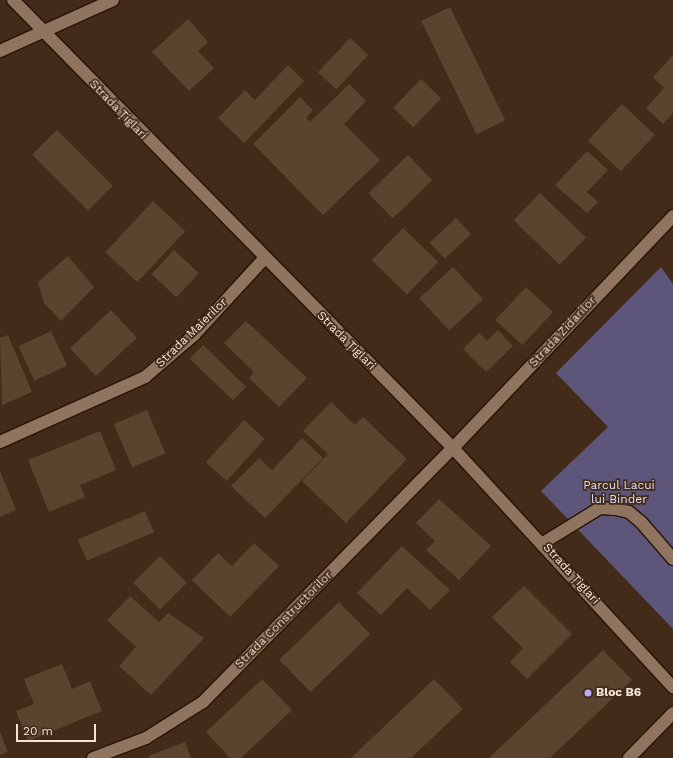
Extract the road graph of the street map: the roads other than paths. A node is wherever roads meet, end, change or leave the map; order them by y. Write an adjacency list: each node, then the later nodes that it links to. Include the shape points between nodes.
1 (12, 0): 3 (street, Strada Țiglari)
2 (113, 0): 3 (street)
3 (43, 33): 4 (street); 6 (street, Strada Țiglari)
4 (0, 51)
5 (673, 216): 8 (street, Strada Zidarilor)
6 (264, 259): 7 (street, Strada Maierilor, via 194,335 145,377 92,404); 8 (street, Strada Țiglari)
7 (0, 442)
8 (453, 448): 9 (street, Strada Țiglari); 13 (street, Strada Constructorilor, via 203,702 146,738)
9 (543, 543): 10 (street, via 600,508 615,509 629,512 641,522); 11 (street, Strada Țiglari)
10 (673, 559)
11 (673, 688)
12 (673, 713): 14 (street)
13 (92, 758)
14 (629, 758)

